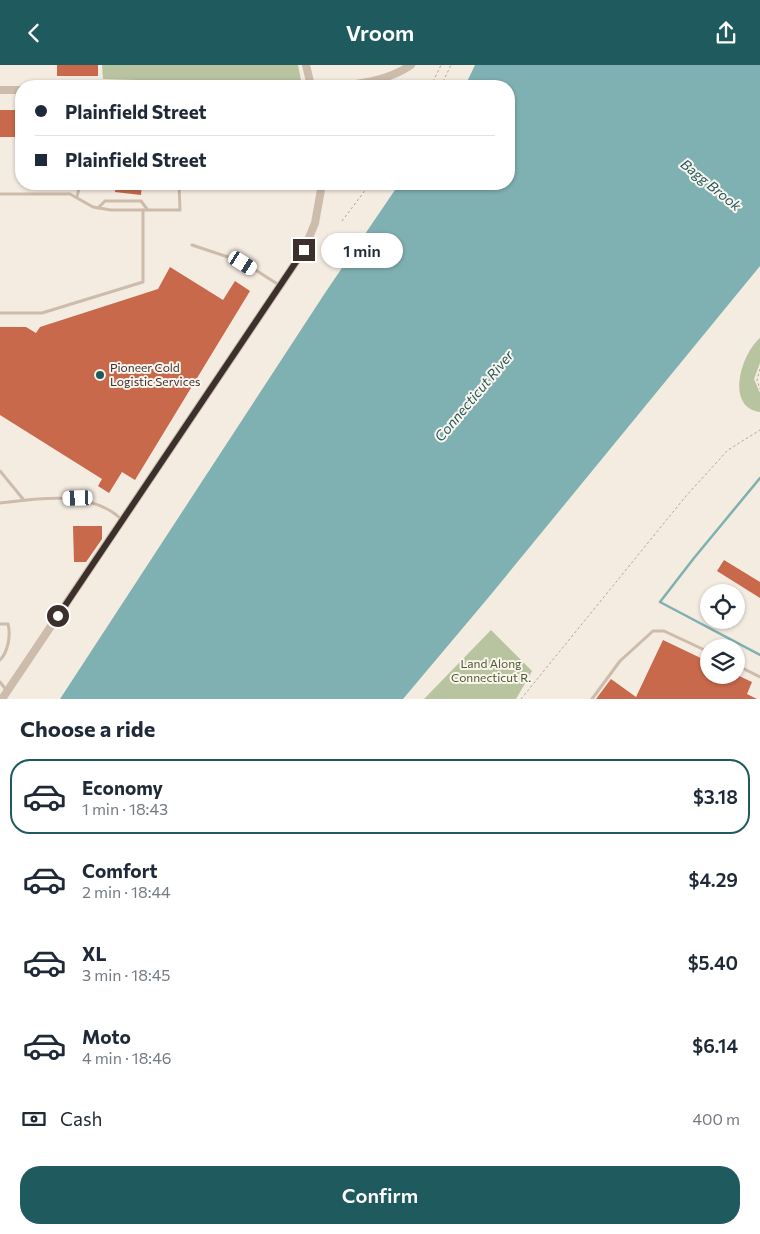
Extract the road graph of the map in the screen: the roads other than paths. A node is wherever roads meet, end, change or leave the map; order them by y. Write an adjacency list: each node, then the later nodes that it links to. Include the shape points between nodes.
1 (306, 65): 3 (street)
2 (411, 65): 4 (street)
3 (309, 80)
4 (376, 80)
5 (0, 90): 6 (street)
6 (15, 90)
7 (79, 190): 11 (lane)
8 (179, 190): 14 (lane, via 180,209)
9 (321, 190): 16 (street, via 312,232 304,250)
10 (0, 194): 11 (lane, via 60,193)
11 (78, 197): 12 (lane)
12 (98, 209): 13 (lane); 14 (lane, via 105,201 141,201)
13 (143, 210): 14 (lane); 17 (lane, via 143,282 42,313)
14 (148, 210)
15 (192, 245): 16 (lane, via 243,263)
16 (279, 285): 21 (street)
17 (0, 313)
18 (0, 471): 19 (lane)
19 (24, 500): 20 (lane); 21 (lane, via 78,498 112,511)
20 (0, 503)
21 (123, 521): 28 (street)
22 (0, 624): 24 (lane, via 8,625 10,632)
23 (700, 648): 30 (lane, via 664,631 653,631 620,661)
24 (0, 660)
25 (745, 670): 26 (lane)
26 (760, 677)
27 (0, 682): 28 (lane)
28 (7, 691): 29 (street)
29 (2, 699)
30 (592, 699)

